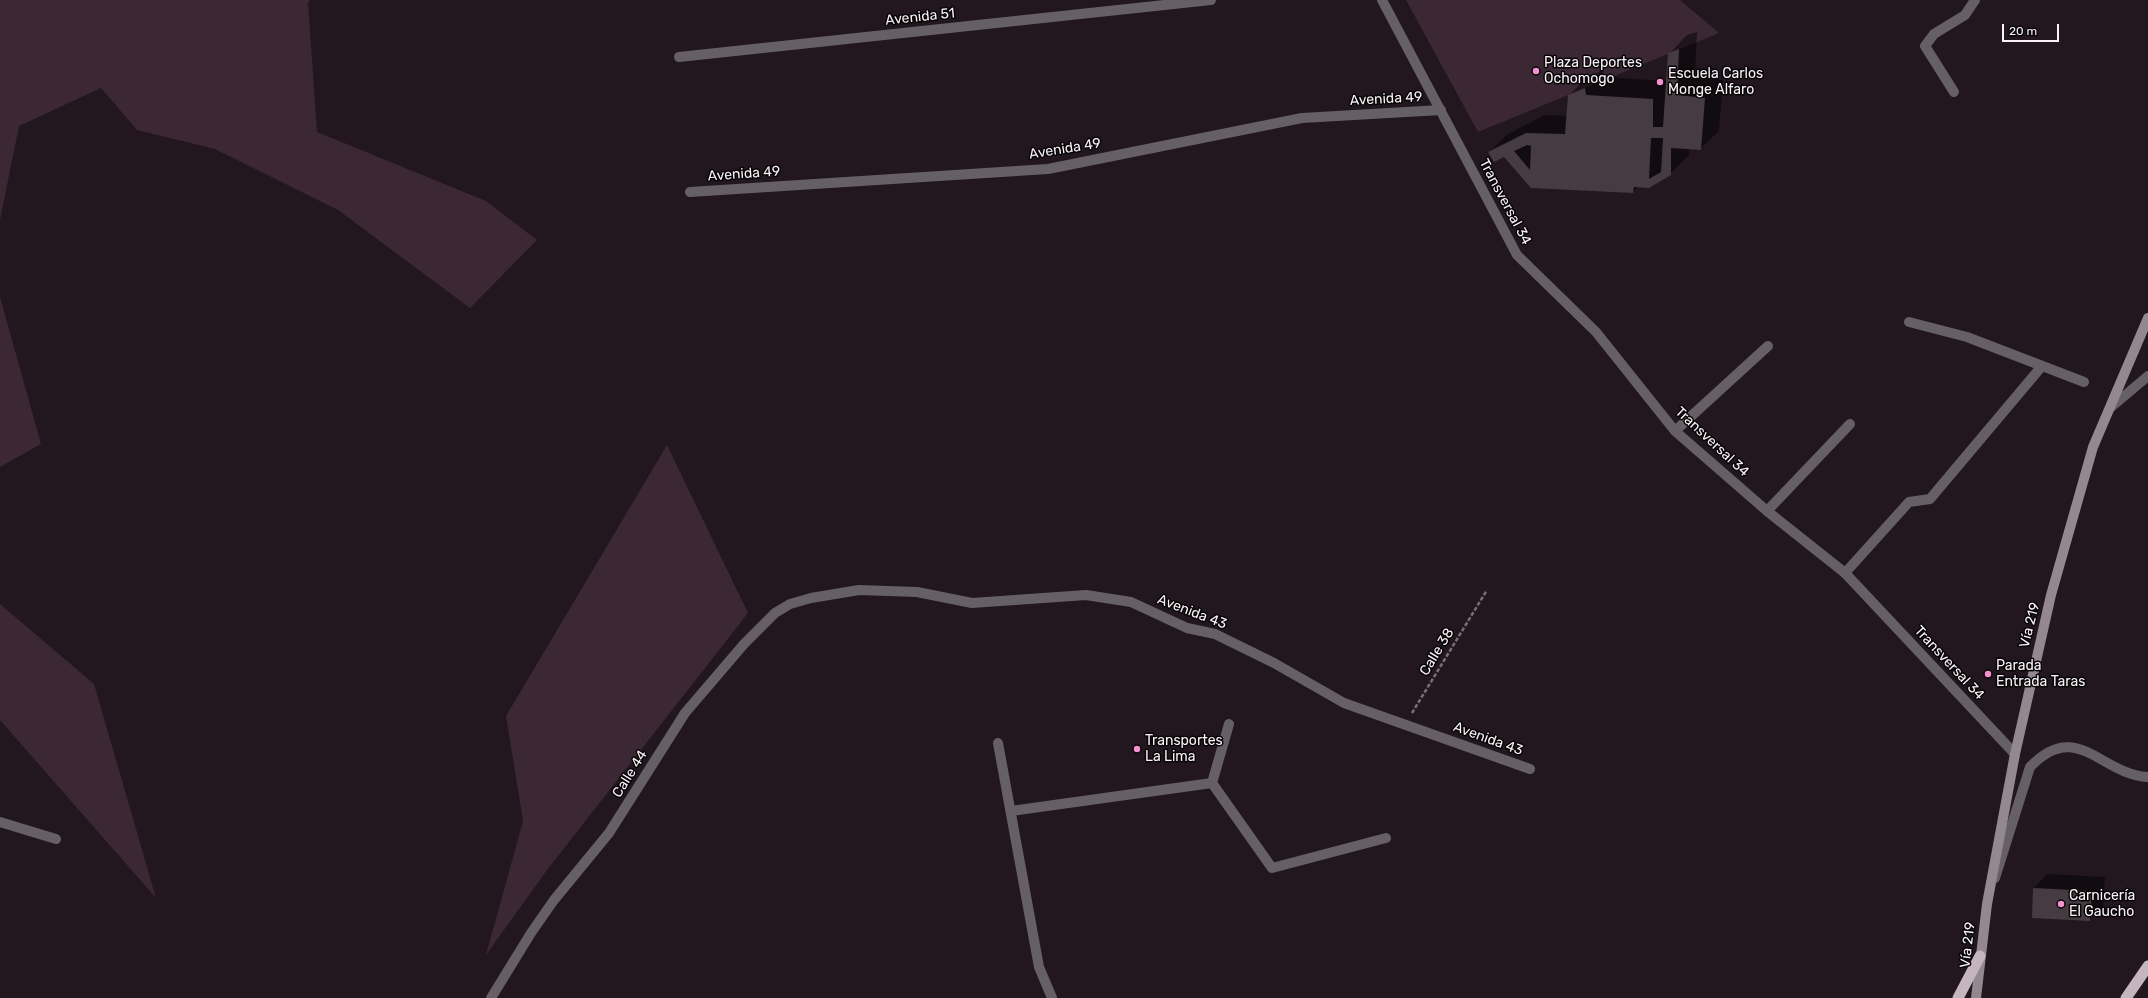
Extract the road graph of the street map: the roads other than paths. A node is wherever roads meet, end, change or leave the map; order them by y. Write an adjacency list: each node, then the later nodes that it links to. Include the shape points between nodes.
1 (1211, 0): 4 (street, Avenida 51)
2 (1382, 0): 6 (street, Transversal 34)
3 (1976, 0): 5 (street, via 1965,16 1934,34 1925,46)
4 (679, 56)
5 (1954, 92)
6 (1441, 110): 7 (street, Avenida 49, via 1302,118 1048,169); 16 (street, Transversal 34, via 1517,255 1596,332)
7 (690, 192)
8 (2148, 318): 14 (main road, Vía 219)
9 (1910, 322): 11 (street, via 1967,337)
10 (1768, 346): 16 (street)
11 (2042, 366): 13 (street); 18 (street, via 1930,499 1909,502)
12 (2148, 376): 14 (street)
13 (2084, 382)
14 (2110, 408): 22 (main road, Vía 219, via 2093,447 2078,499 2052,595)
15 (1850, 424): 17 (street)
16 (1675, 431): 17 (street, Transversal 34)
17 (1767, 511): 18 (street, Transversal 34)
18 (1845, 573): 22 (street, Transversal 34)
19 (821, 596): 23 (street, Avenida 43, via 859,590 917,592 972,603 1086,595 1131,602 1187,628 1215,634 1274,663 1344,703); 33 (street, Calle 44, via 790,604 776,613 744,644 685,713 609,833 554,900)
20 (1229, 724): 25 (street)
21 (998, 744): 26 (street)
22 (2015, 754): 30 (main road, Vía 219)
23 (1530, 769)
24 (2148, 777): 30 (street, via 2120,769 2078,747 2056,748 2040,756 2030,767)
25 (1212, 783): 26 (street); 28 (street, via 1272,868)
26 (1011, 812): 34 (street, via 1039,967)
27 (0, 822): 29 (street)
28 (1386, 838)
29 (56, 839)
30 (1987, 904): 31 (main road, Vía 219)
31 (1980, 956): 35 (highway); 36 (main road, Vía 219)
32 (2148, 966): 37 (highway)
33 (491, 998)
34 (1052, 998)
35 (1958, 998)
36 (1976, 998)
37 (2126, 998)

